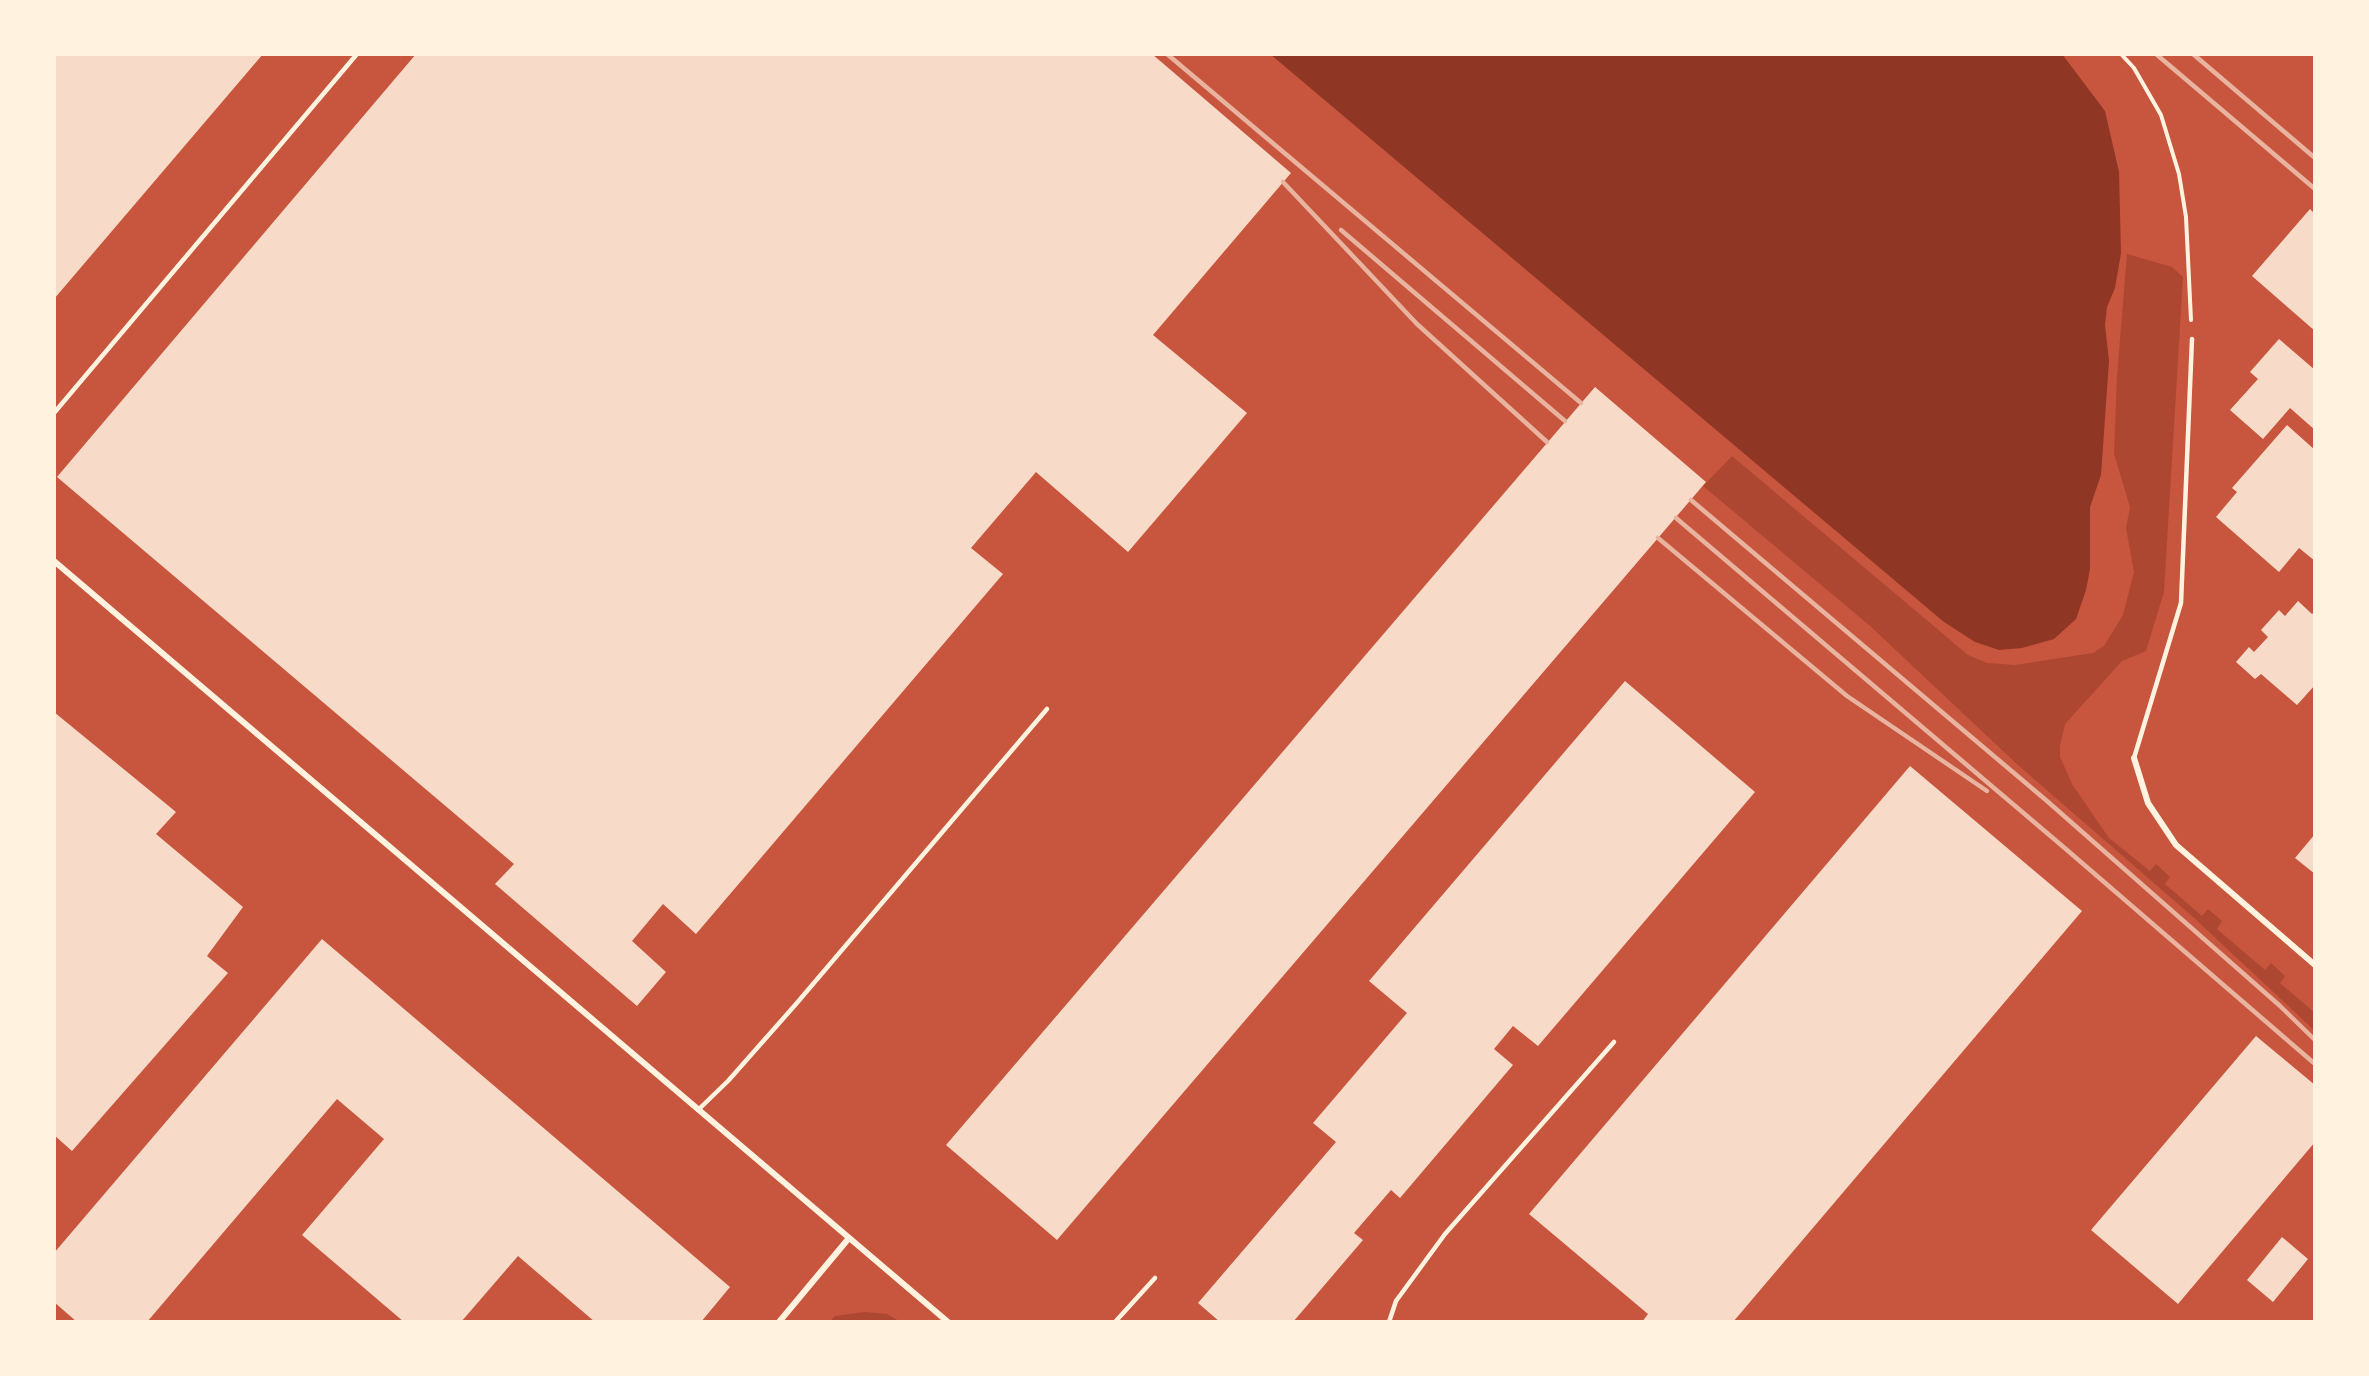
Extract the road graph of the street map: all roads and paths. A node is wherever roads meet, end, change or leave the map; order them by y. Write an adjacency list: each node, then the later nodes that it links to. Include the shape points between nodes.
1 (357, 54): 4 (lane)
2 (2121, 54): 3 (path, via 2134,68 2161,115 2179,174 2186,217)
3 (2192, 339): 7 (lane, via 2181,603)
4 (54, 413)
5 (54, 561): 10 (street)
6 (1047, 709): 10 (lane, via 796,1004)
7 (2134, 758): 8 (street, via 2148,803 2176,845)
8 (2315, 965)
9 (1614, 1042): 16 (lane, via 1445,1234 1396,1301)
10 (698, 1110): 11 (street)
11 (849, 1239): 13 (street); 14 (street)
12 (1155, 1278): 15 (lane)
13 (778, 1322)
14 (948, 1322)
15 (1114, 1322)
16 (1389, 1322)

